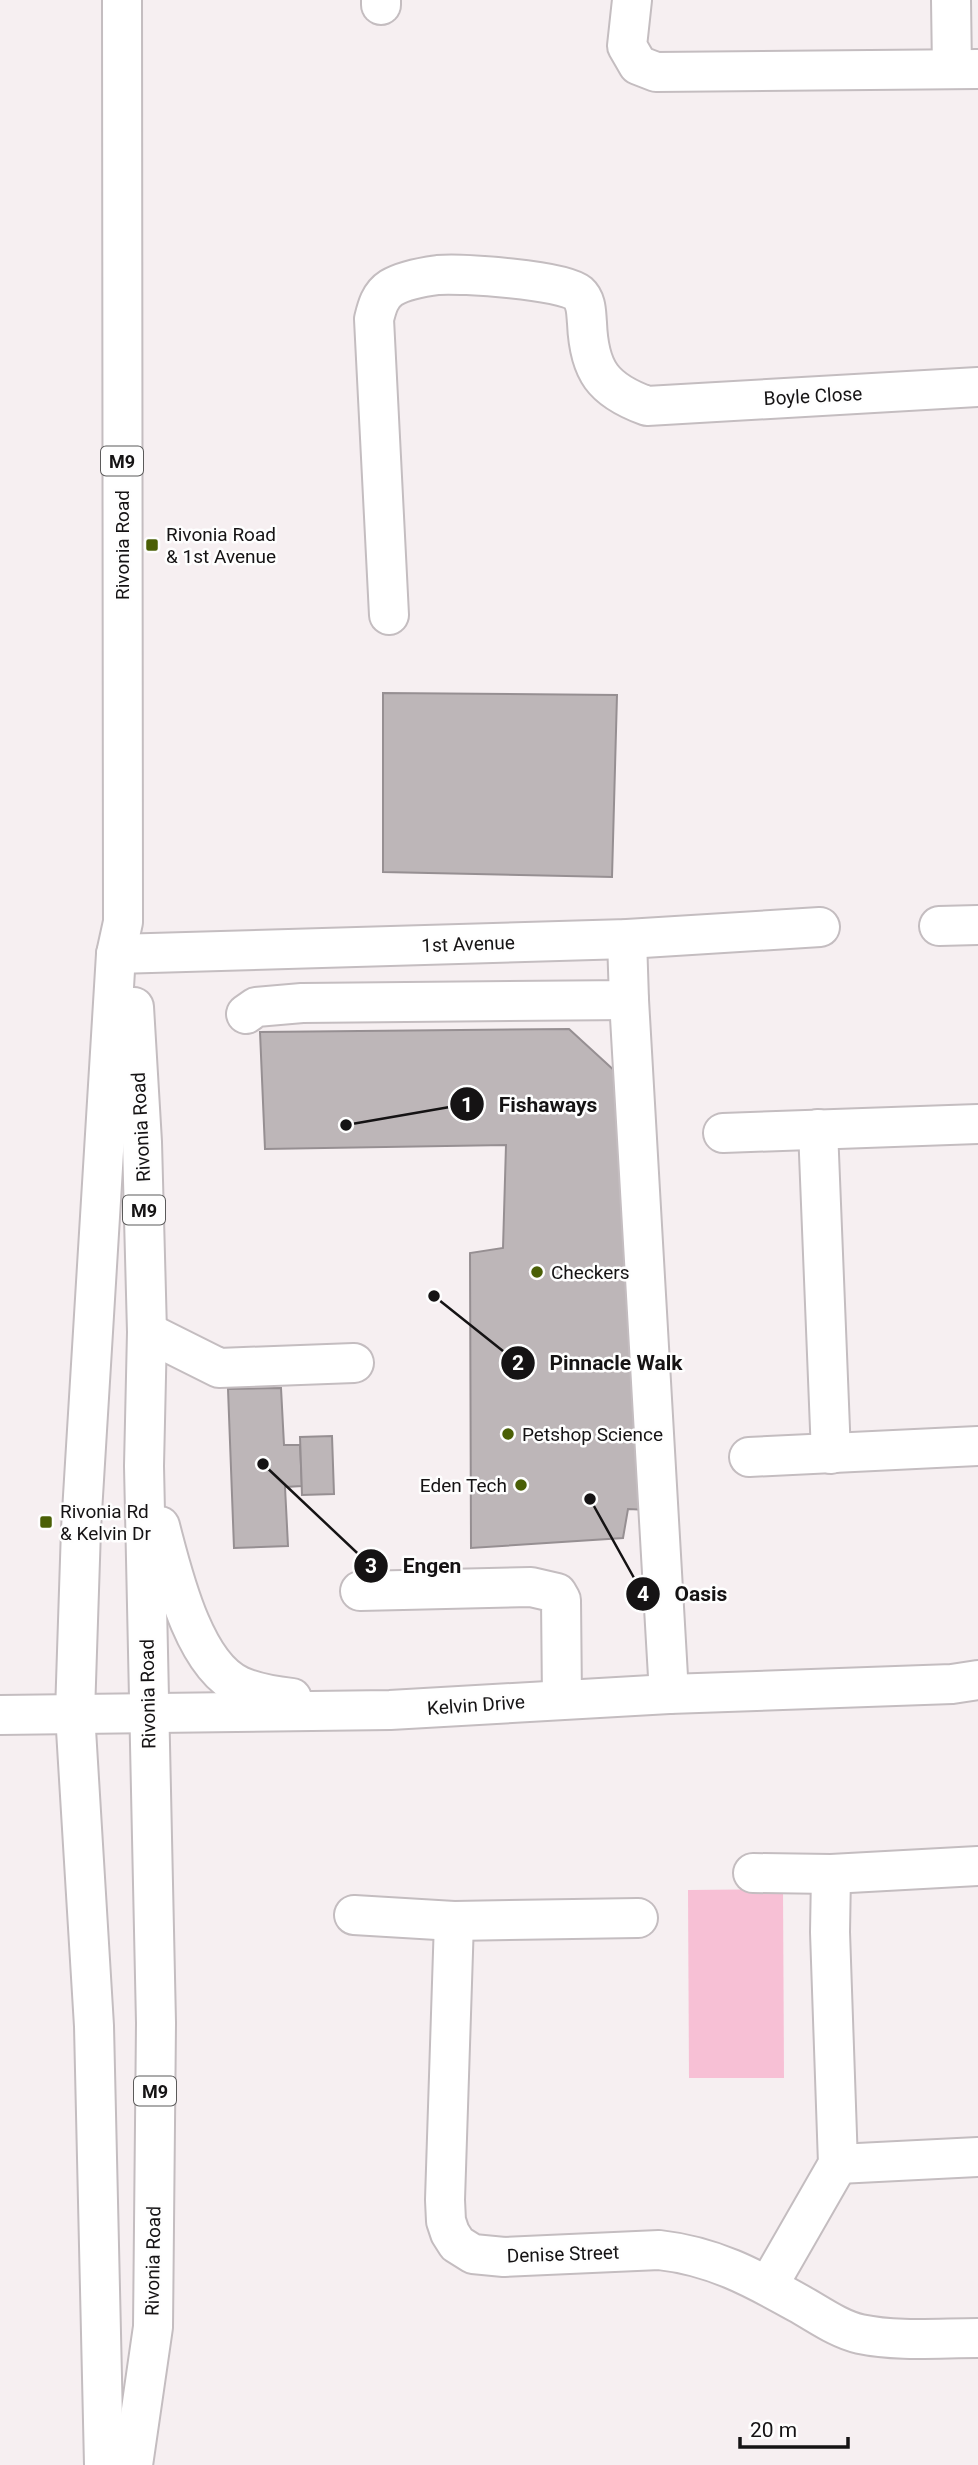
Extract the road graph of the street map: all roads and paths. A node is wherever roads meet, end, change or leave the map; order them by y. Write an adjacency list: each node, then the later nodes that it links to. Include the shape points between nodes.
1 (122, 0): 11 (main road, Rivonia Road / M9)
2 (632, 0): 4 (main road, via 627,46 638,65 656,72)
3 (951, 0): 4 (main road)
4 (965, 69)
5 (978, 387): 6 (main road, Boyle Close, via 647,405 613,391 601,378 587,342 583,298 567,286 439,275 402,283 382,296 374,330)
6 (389, 615)
7 (978, 925): 8 (main road)
8 (939, 926)
9 (820, 927): 10 (main road, 1st Avenue)
10 (627, 939): 11 (main road, 1st Avenue); 12 (main road)
11 (123, 944): 17 (main road, Rivonia Road / M9, via 142,1142); 28 (main road, Rivonia Road / M9, via 81,1529)
12 (629, 1000): 13 (main road, via 302,1003 256,1007); 25 (main road)
13 (246, 1014)
14 (978, 1124): 15 (main road)
15 (818, 1129): 16 (main road); 20 (main road)
16 (723, 1133)
17 (147, 1332): 18 (main road, via 219,1368); 22 (main road, Rivonia Road / M9)
18 (354, 1363)
19 (978, 1446): 20 (main road)
20 (831, 1454): 21 (main road)
21 (748, 1457)
22 (144, 1466): 27 (main road, via 178,1595 220,1671 238,1685 271,1696); 30 (main road, Rivonia Road / M9)
23 (360, 1591): 26 (main road, via 531,1587 557,1593 561,1600)
24 (969, 1684): 25 (main road, Kelvin Drive)
25 (670, 1693): 26 (main road, Kelvin Drive)
26 (562, 1699): 27 (main road, Kelvin Drive)
27 (390, 1710): 30 (main road, Kelvin Drive)
28 (75, 1713): 29 (main road, Kelvin Drive); 30 (main road, Kelvin Drive); 41 (main road, Rivonia Road / M9, via 94,2026)
29 (0, 1715)
30 (148, 1715): 42 (main road, Rivonia Road / M9, via 156,2023 153,2327)
31 (978, 1866): 33 (main road)
32 (753, 1873): 33 (main road)
33 (831, 1874): 38 (main road)
34 (354, 1915): 36 (main road)
35 (638, 1918): 36 (main road)
36 (454, 1921): 39 (main road, Denise Street, via 445,2200 446,2221 457,2244 473,2254 504,2257 678,2252 733,2268)
37 (978, 2157): 38 (main road)
38 (838, 2164): 39 (main road)
39 (768, 2286): 40 (main road, Denise Street, via 859,2333 901,2339)
40 (978, 2338)
41 (104, 2465)
42 (133, 2465)

